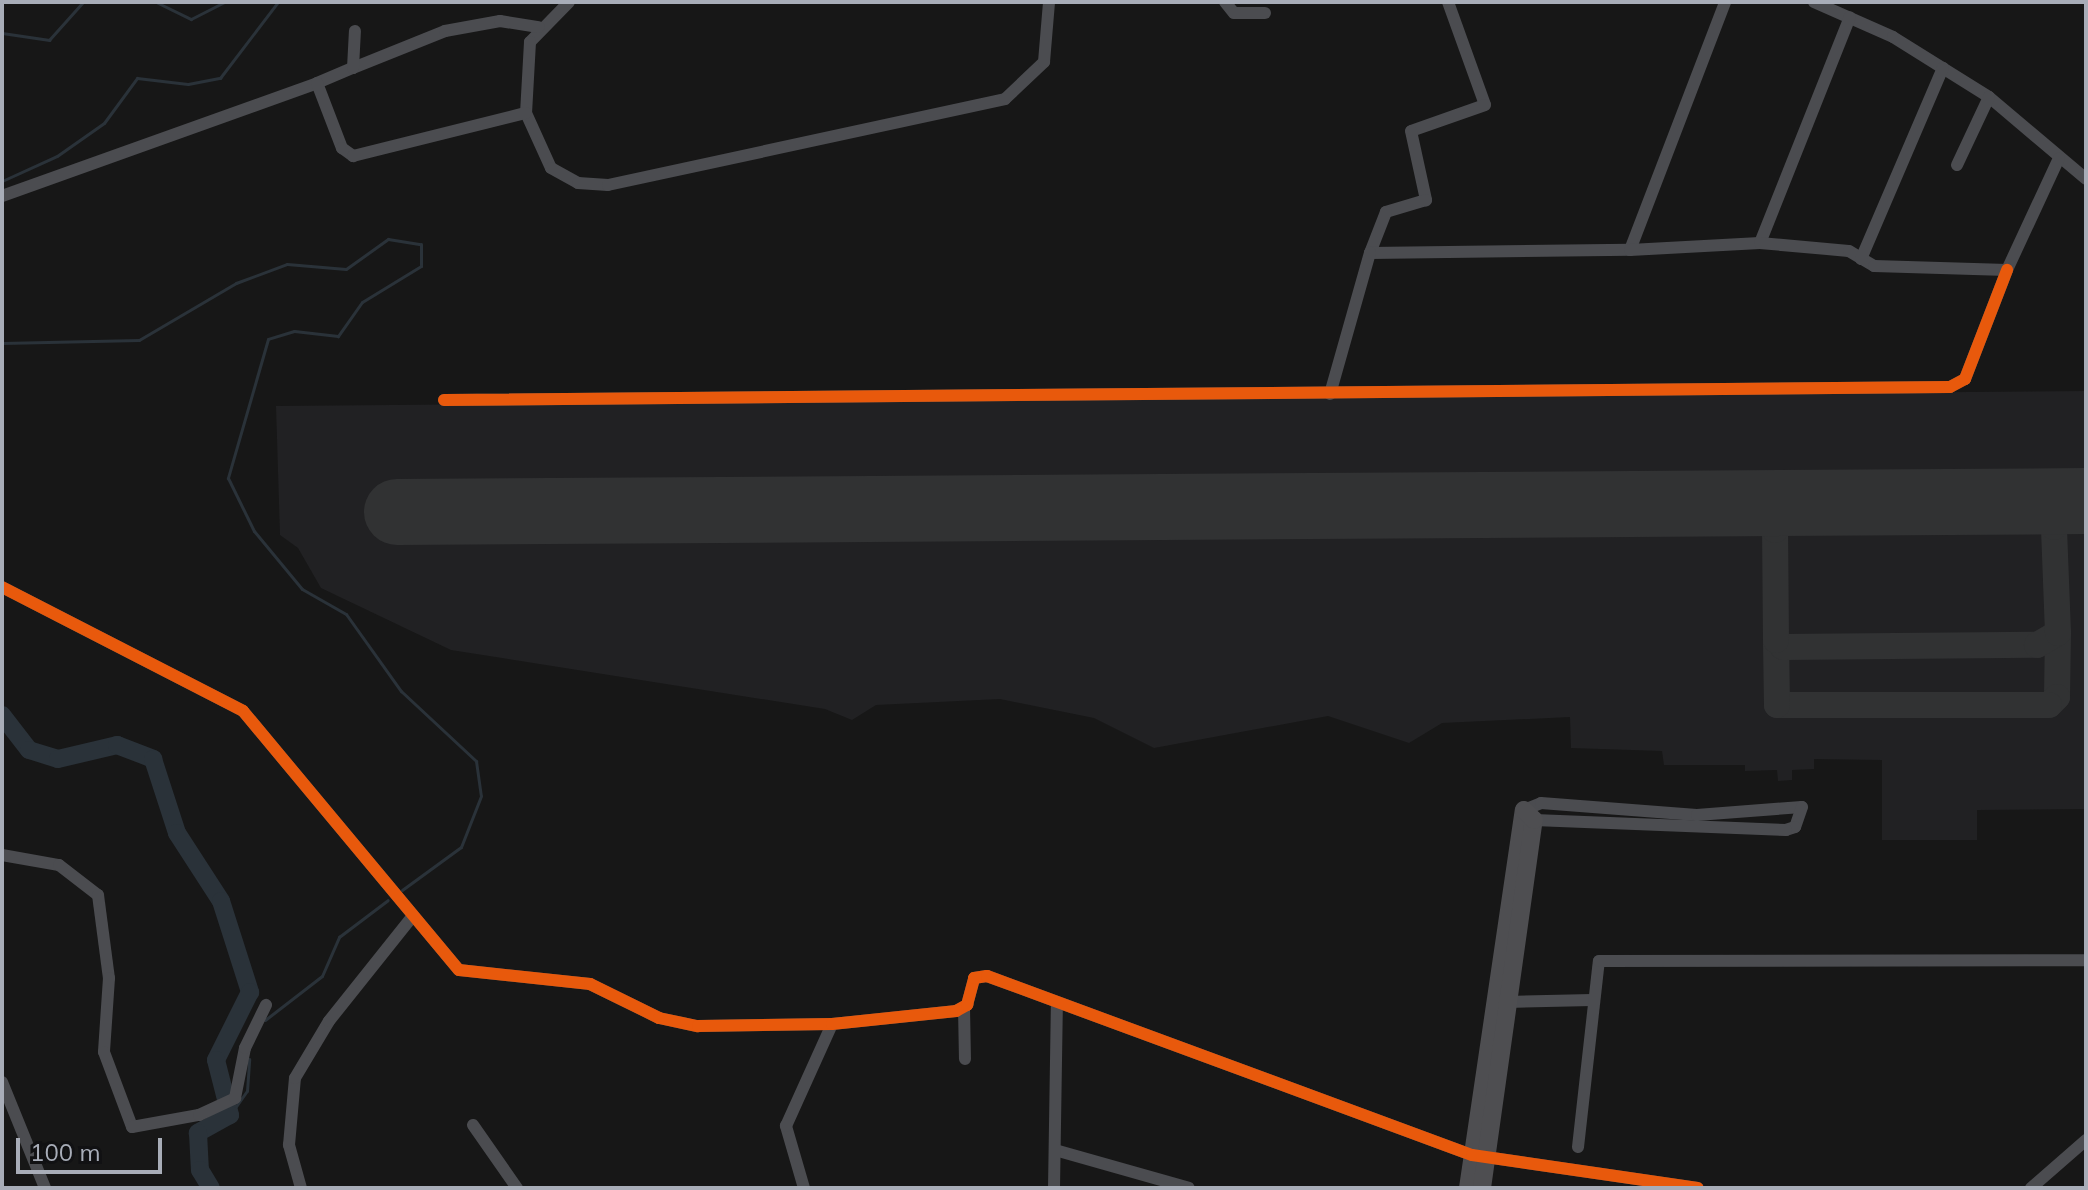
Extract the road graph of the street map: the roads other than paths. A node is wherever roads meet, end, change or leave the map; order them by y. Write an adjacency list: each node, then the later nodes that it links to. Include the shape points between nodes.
1 (569, 2): 9 (street)
2 (1049, 2): 15 (street, via 1044,62 1005,99 806,138 651,180 583,185 562,176 542,158)
3 (1225, 2): 7 (street, via 1234,13)
4 (1448, 2): 22 (street, via 1485,105 1411,131 1426,200 1386,212)
5 (1725, 2): 21 (street)
6 (1814, 2): 8 (street)
7 (1265, 13)
8 (1850, 17): 12 (street); 20 (street)
9 (539, 27): 11 (street, via 500,21 445,31); 15 (street, via 523,70)
10 (355, 31): 11 (street)
11 (353, 68): 13 (street)
12 (1943, 68): 14 (street); 23 (street)
13 (317, 83): 15 (street, via 342,148 353,156); 19 (street)
14 (1989, 97): 16 (street); 17 (street)
15 (526, 113)
16 (2059, 158): 18 (street); 24 (street)
17 (1957, 165)
18 (2086, 179)
19 (2, 196)
20 (1760, 243): 21 (street); 23 (street, via 1830,248)
21 (1630, 250): 22 (street)
22 (1370, 253): 25 (street)
23 (1861, 259): 24 (street, via 1874,266)
24 (2007, 270): 25 (street, via 1956,386)
25 (1330, 394): 26 (street)
26 (444, 400)
27 (2, 587): 30 (street, via 231,702)
28 (1529, 815): 28 (street, via 1541,803 1697,815 1802,807 1795,827 1786,830); 33 (highway); 39 (highway)
29 (2, 855): 35 (street, via 59,865 98,895 109,978 104,1052 130,1126 199,1115 235,1098 245,1048)
30 (412, 917): 37 (street, via 446,961 470,973 590,984 683,1025); 47 (street, via 329,1021 295,1078 289,1145)
31 (2086, 960): 32 (street, via 1602,960)
32 (1592, 1000): 33 (street); 43 (street)
33 (1507, 1002): 39 (highway)
34 (1057, 1003): 36 (street, via 979,976); 44 (street); 45 (street)
35 (266, 1005)
36 (964, 1008): 37 (street); 38 (street)
37 (832, 1024): 49 (street, via 786,1126)
38 (965, 1059)
39 (1490, 1071): 45 (highway)
40 (2, 1082): 46 (street)
41 (473, 1125): 48 (street)
42 (2086, 1140): 55 (street)
43 (1578, 1147)
44 (1055, 1150): 50 (street); 51 (street, via 1116,1162)
45 (1479, 1156): 52 (highway); 53 (highway); 54 (street)
46 (45, 1188)
47 (301, 1188)
48 (517, 1188)
49 (804, 1188)
50 (1054, 1188)
51 (1189, 1188)
52 (1468, 1188)
53 (1482, 1188)
54 (1698, 1188)
55 (2031, 1188)

